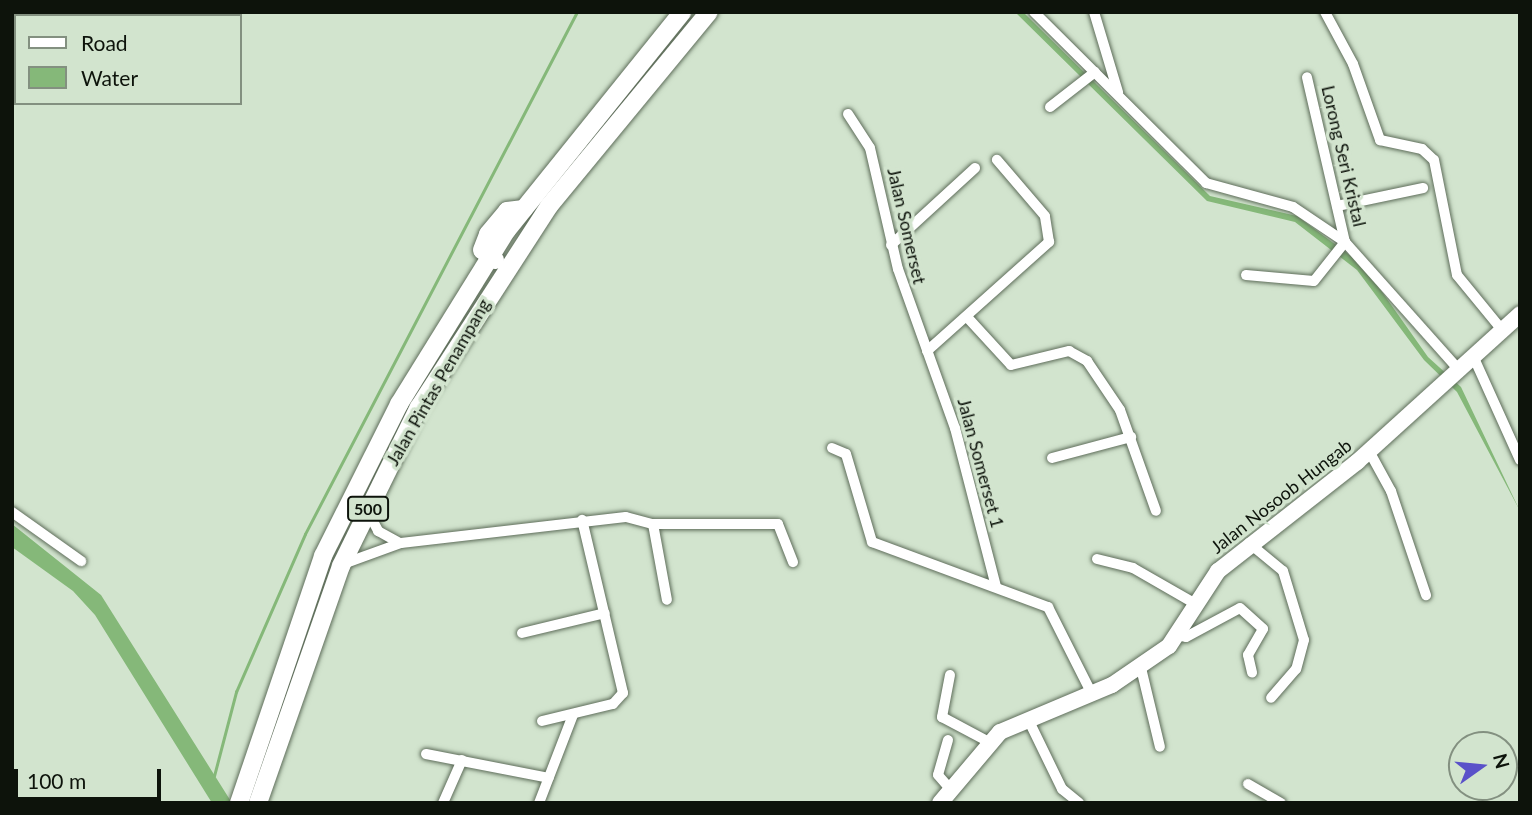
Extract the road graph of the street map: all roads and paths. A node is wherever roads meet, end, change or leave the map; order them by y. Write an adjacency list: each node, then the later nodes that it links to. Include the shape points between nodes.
1 (682, 12): 18 (main road, Jalan Pintas Penampang / 500)
2 (709, 12): 15 (main road, Jalan Pintas Penampang / 500)
3 (1034, 12): 6 (street)
4 (1094, 12): 8 (street)
5 (1325, 12): 22 (street, via 1353,64 1380,140 1422,149 1434,160 1457,275)
6 (1095, 72): 8 (street); 9 (street, via 1075,83)
7 (1307, 77): 14 (street, Lorong Seri Kristal)
8 (1118, 95): 17 (street, via 1206,183 1293,207)
9 (1050, 107)
10 (848, 114): 16 (street, Jalan Somerset, via 870,148)
11 (997, 160): 21 (street, via 1045,216 1049,242)
12 (975, 168): 16 (street)
13 (1423, 188): 14 (street)
14 (1337, 206): 17 (street, Lorong Seri Kristal)
15 (526, 239): 18 (main road, via 500,259); 29 (main road, Jalan Pintas Penampang / 500, via 450,355)
16 (891, 245): 23 (street, Jalan Somerset)
17 (1344, 245): 19 (street, via 1308,282); 25 (street)
18 (489, 259): 32 (main road, Jalan Pintas Penampang / 500, via 434,342)
19 (1246, 275)
20 (1520, 313): 22 (main road, Jalan Nosoob Hungab)
21 (967, 317): 23 (street); 26 (street, via 1012,365 1061,352 1080,356 1120,410)
22 (1503, 330): 24 (main road, Jalan Nosoob Hungab)
23 (927, 351): 44 (street, Jalan Somerset 1, via 955,428)
24 (1475, 358): 25 (main road, Jalan Nosoob Hungab); 31 (street)
25 (1454, 376): 28 (main road, Jalan Nosoob Hungab)
26 (1131, 437): 30 (street); 34 (street)
27 (832, 448): 44 (street, via 846,454 872,542)
28 (1369, 451): 39 (main road, Jalan Nosoob Hungab); 45 (street, via 1391,491)
29 (394, 458): 32 (main road, via 374,463); 33 (main road, Jalan Pintas Penampang / 500)
30 (1052, 458)
31 (1520, 460)
32 (345, 508): 67 (main road, Jalan Pintas Penampang / 500, via 279,672)
33 (367, 510): 38 (street, via 378,531); 43 (main road, Jalan Pintas Penampang / 500)
34 (1156, 511)
35 (12, 512): 41 (street)
36 (582, 520): 37 (street, via 626,517); 38 (street); 48 (street)
37 (653, 524): 42 (street, via 778,524); 46 (street)
38 (401, 543): 43 (street)
39 (1249, 543): 47 (main road, Jalan Nosoob Hungab); 55 (street, via 1283,571 1304,640 1296,669)
40 (1097, 559): 47 (street, via 1133,568)
41 (81, 561)
42 (793, 562)
43 (341, 566): 68 (main road, Jalan Pintas Penampang / 500)
44 (996, 587): 54 (street, via 1053,611)
45 (1426, 595)
46 (667, 600)
47 (1194, 603): 50 (main road, Jalan Nosoob Hungab)
48 (605, 614): 49 (street); 56 (street, via 624,693 613,704)
49 (522, 633)
50 (1175, 635): 51 (main road, Jalan Nosoob Hungab); 52 (street, via 1186,637 1240,608 1263,629 1248,655)
51 (1141, 668): 54 (main road, Jalan Nosoob Hungab); 61 (street)
52 (1252, 673)
53 (950, 675): 60 (street, via 942,718)
54 (1091, 692): 57 (main road, Jalan Nosoob Hungab)
55 (1271, 698)
56 (573, 715): 58 (street); 64 (street)
57 (1028, 719): 60 (main road, Jalan Nosoob Hungab); 72 (street, via 1062,789)
58 (542, 721)
59 (948, 740): 66 (street, via 937,775)
60 (989, 742): 66 (main road, Jalan Nosoob Hungab)
61 (1160, 747)
62 (426, 754): 63 (street)
63 (462, 760): 64 (street); 69 (street)
64 (549, 778): 70 (street)
65 (1248, 784): 73 (street)
66 (950, 789): 71 (main road, Jalan Nosoob Hungab)
67 (239, 802)
68 (258, 803)
69 (443, 803)
70 (539, 803)
71 (940, 803)
72 (1079, 803)
73 (1281, 803)

